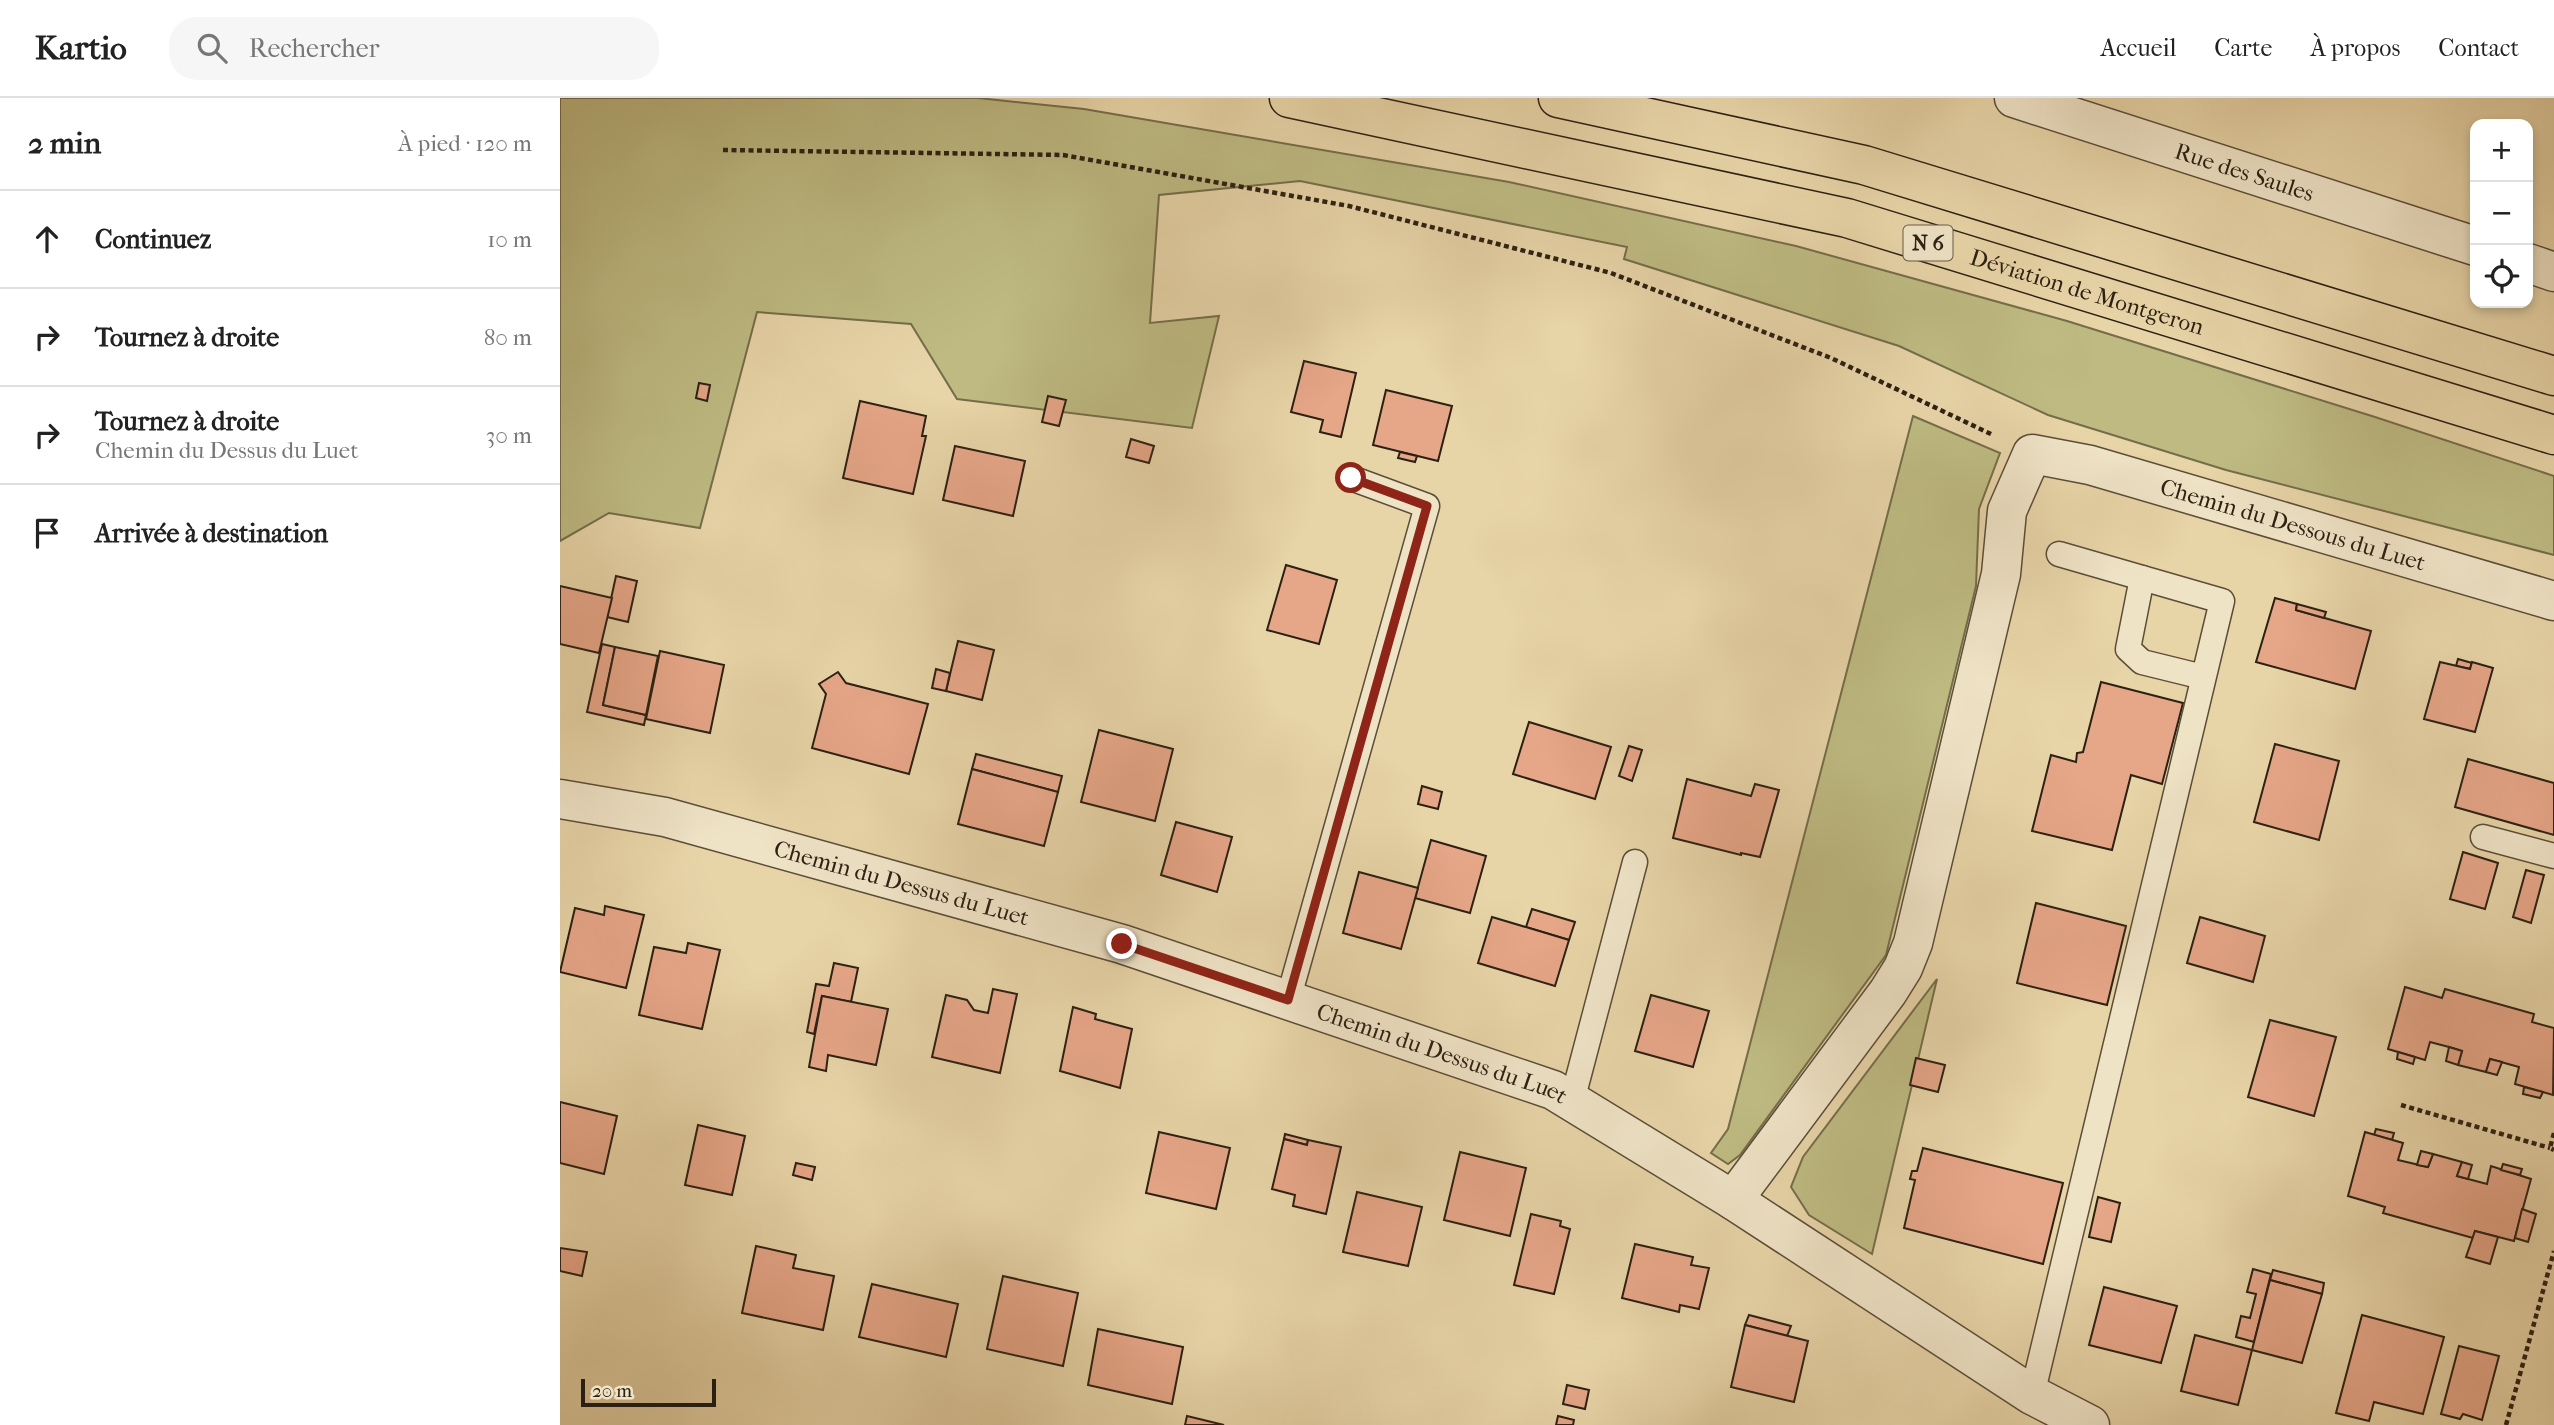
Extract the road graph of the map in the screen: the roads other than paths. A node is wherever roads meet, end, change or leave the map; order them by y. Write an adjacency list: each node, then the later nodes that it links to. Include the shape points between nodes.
1 (1289, 98): 8 (main road, Déviation de Montgeron / N 6, via 1847,219)
2 (1558, 98): 7 (main road, N 6, via 1864,165)
3 (2014, 98): 4 (street, Rue des Saules)
4 (2472, 245)
5 (2533, 265): 6 (street)
6 (2554, 272)
7 (2554, 376)
8 (2554, 435)
9 (1351, 478): 18 (lane, via 1427,506)
10 (2059, 554): 11 (lane)
11 (2142, 578): 13 (lane, via 2128,649 2142,662); 13 (lane, via 2222,601)
12 (2554, 601): 20 (street, Chemin du Dessous du Luet, via 2090,465 2032,454 2007,511 2001,575 1913,943 1903,968)
13 (2203, 677): 21 (lane)
14 (560, 799): 18 (street, Chemin du Dessus du Luet, via 665,817 1122,944)
15 (2483, 836): 16 (lane)
16 (2554, 856)
17 (1635, 862): 19 (lane)
18 (1288, 1000): 19 (street, Chemin du Dessus du Luet, via 1553,1090)
19 (1572, 1101): 20 (street, Chemin du Dessus du Luet)
20 (1733, 1200): 21 (street, Chemin du Dessus du Luet)
21 (2032, 1395): 22 (street, Chemin du Dessus du Luet)
22 (2090, 1425)

